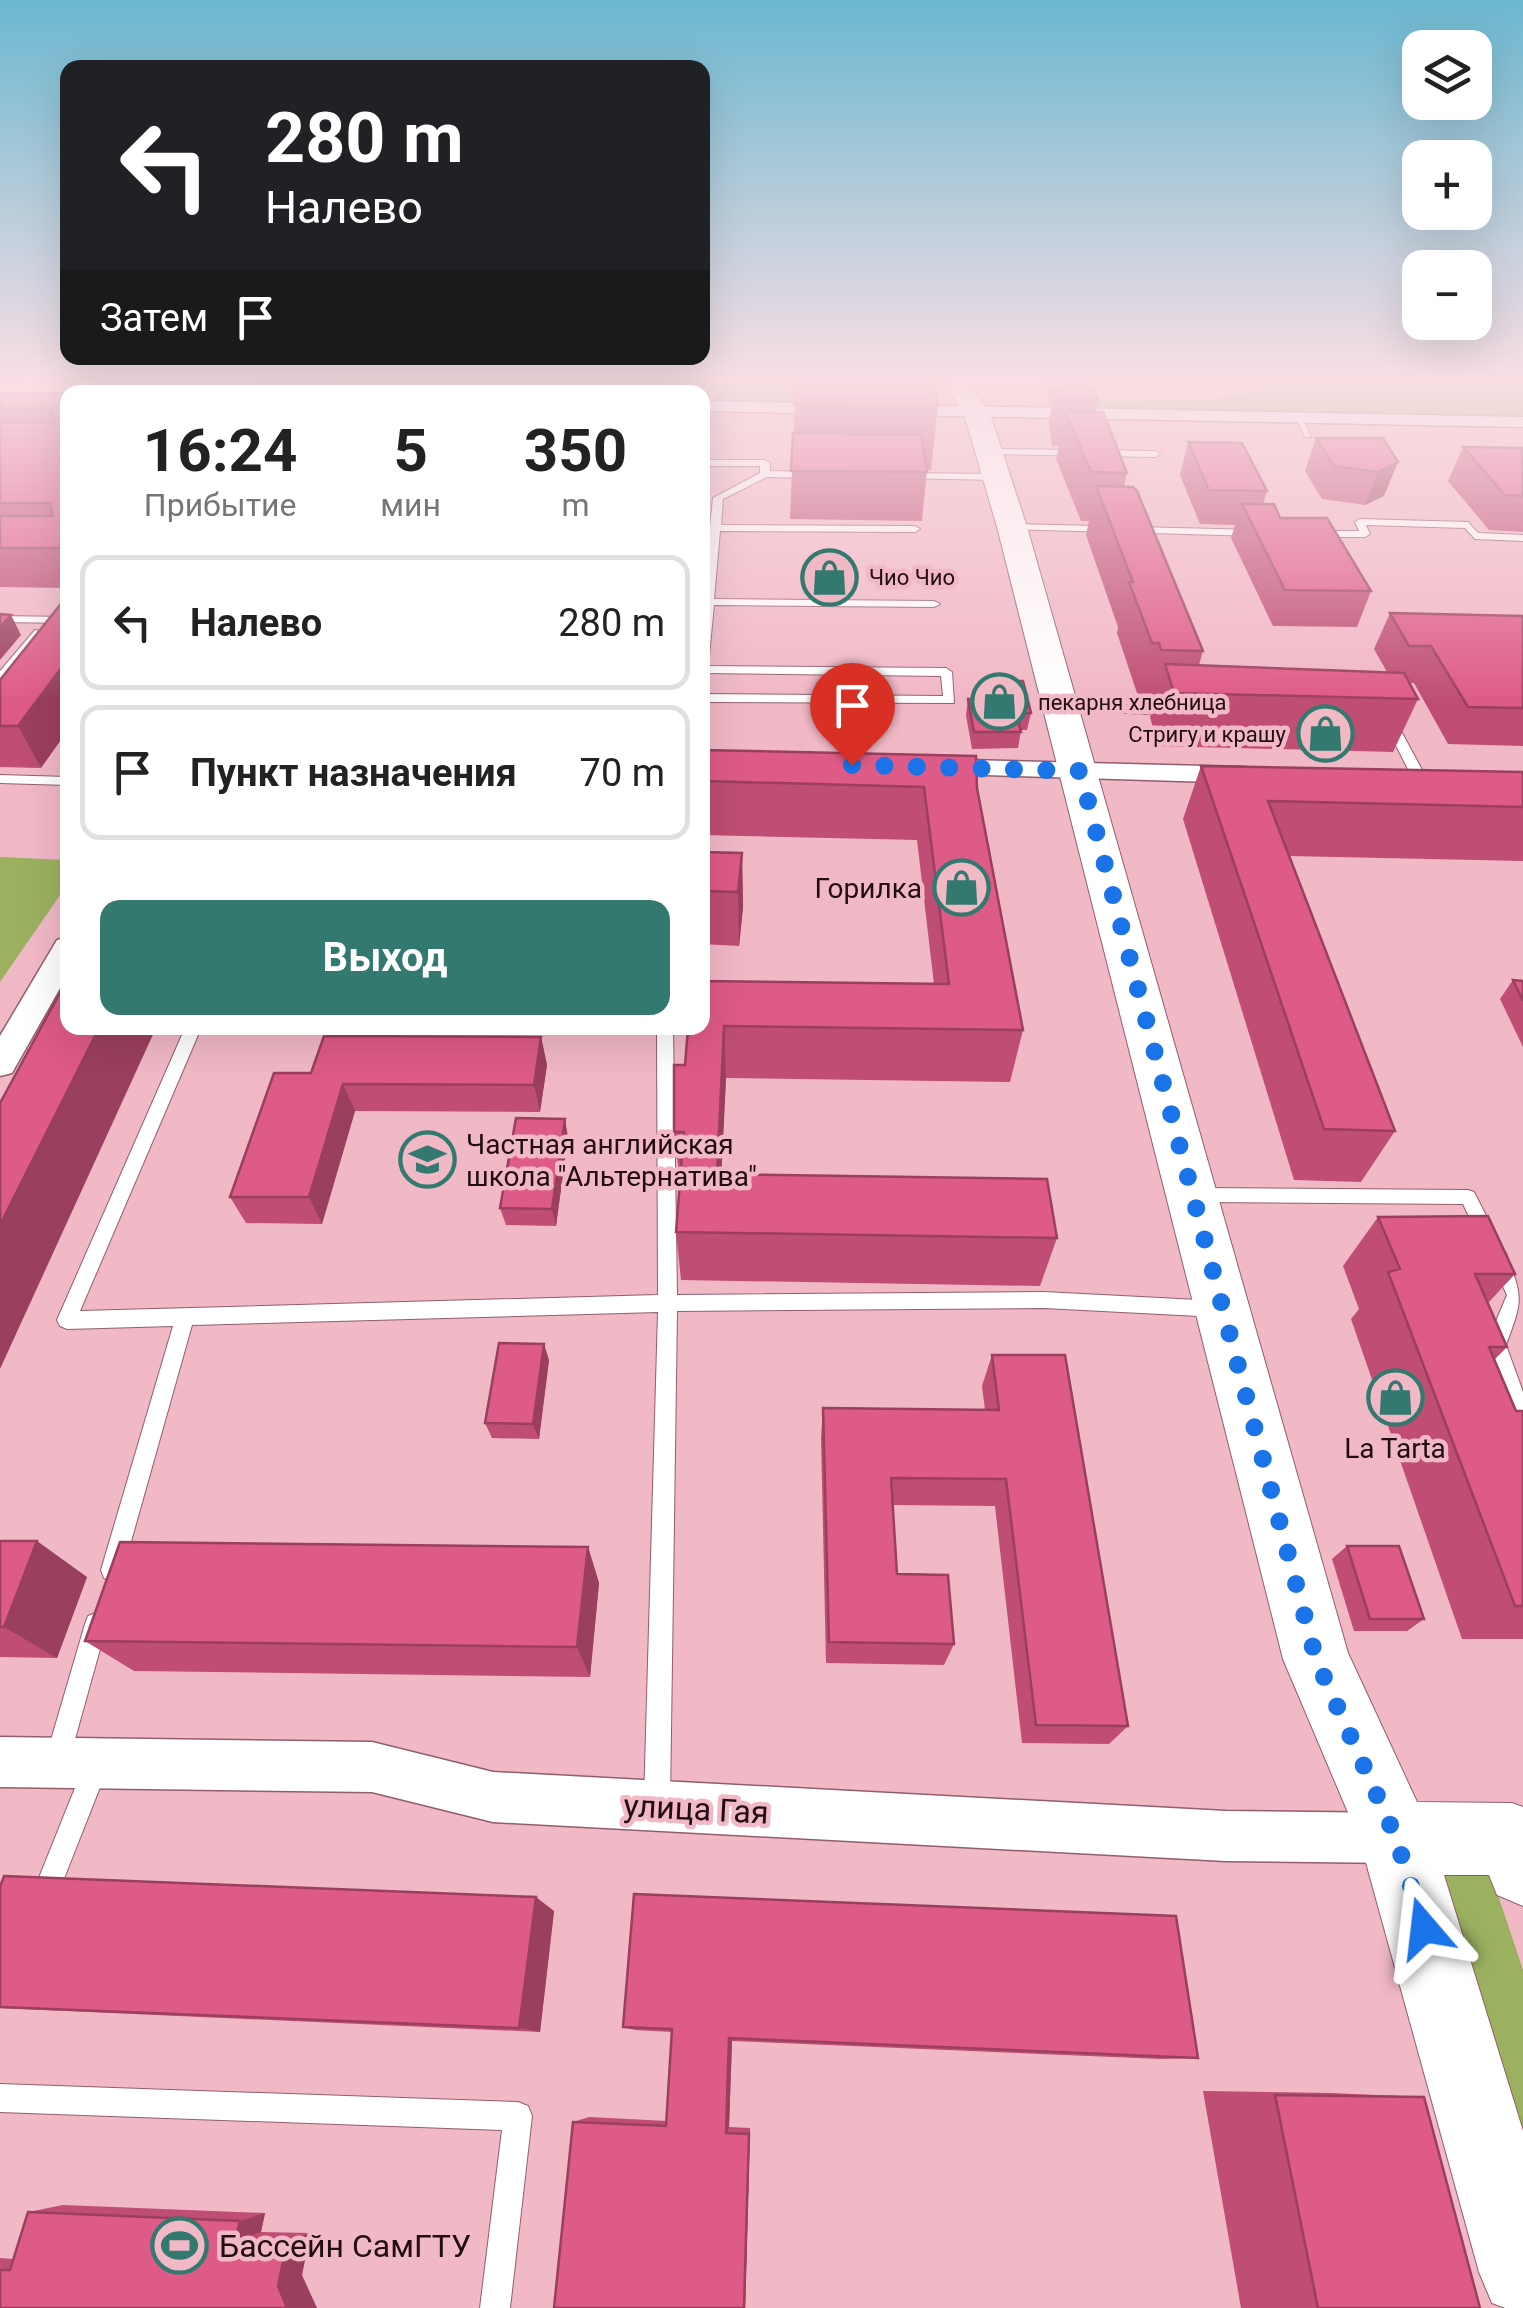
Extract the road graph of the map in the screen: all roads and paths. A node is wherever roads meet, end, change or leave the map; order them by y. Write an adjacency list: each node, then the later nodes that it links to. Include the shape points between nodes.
1 (740, 487): 4 (lane, via 718,498)
2 (1000, 487): 6 (main road)
3 (710, 508): 4 (lane)
4 (717, 508): 7 (lane)
5 (1140, 516): 9 (lane)
6 (1012, 527): 9 (lane); 23 (main road)
7 (716, 528): 8 (lane); 13 (lane)
8 (915, 530)
9 (1147, 532): 10 (lane); 14 (lane)
10 (1274, 533)
11 (1310, 534): 12 (lane, via 1365,534 1360,522 1468,525 1476,536)
12 (1523, 538)
13 (710, 542)
14 (1154, 549)
15 (710, 602): 16 (lane)
16 (934, 604)
17 (0, 619): 18 (lane)
18 (48, 620): 19 (lane); 21 (lane)
19 (60, 620)
20 (710, 670): 22 (lane, via 946,672 950,700)
21 (0, 679)
22 (710, 698)
23 (1062, 707): 24 (lane); 27 (main road)
24 (1182, 712)
25 (1369, 716): 31 (lane, via 1387,717)
26 (902, 766): 27 (street)
27 (1080, 771): 28 (street); 38 (main road)
28 (1281, 776)
29 (1380, 778): 31 (street)
30 (0, 779): 33 (lane)
31 (1420, 780): 32 (street)
32 (1454, 780)
33 (60, 781)
34 (60, 961): 37 (street)
35 (190, 1035): 41 (lane, via 67,1320)
36 (665, 1035): 39 (lane)
37 (0, 1064)
38 (1191, 1195): 40 (main road); 42 (lane, via 1468,1197 1517,1294 1496,1345)
39 (668, 1304): 40 (lane, via 1044,1300); 41 (lane); 45 (lane)
40 (1223, 1310): 46 (main road, via 1316,1659)
41 (185, 1317): 43 (lane)
42 (1523, 1420)
43 (76, 1763): 44 (street, улица Гая); 45 (street, улица Гая, via 372,1767 493,1797); 48 (lane)
44 (1, 1764)
45 (657, 1808): 46 (street, улица Гая)
46 (1396, 1838): 47 (main road); 50 (main road)
47 (1519, 1849)
48 (34, 1921)
49 (0, 2098): 51 (lane, via 518,2116)
50 (1523, 2272)
51 (495, 2308)

